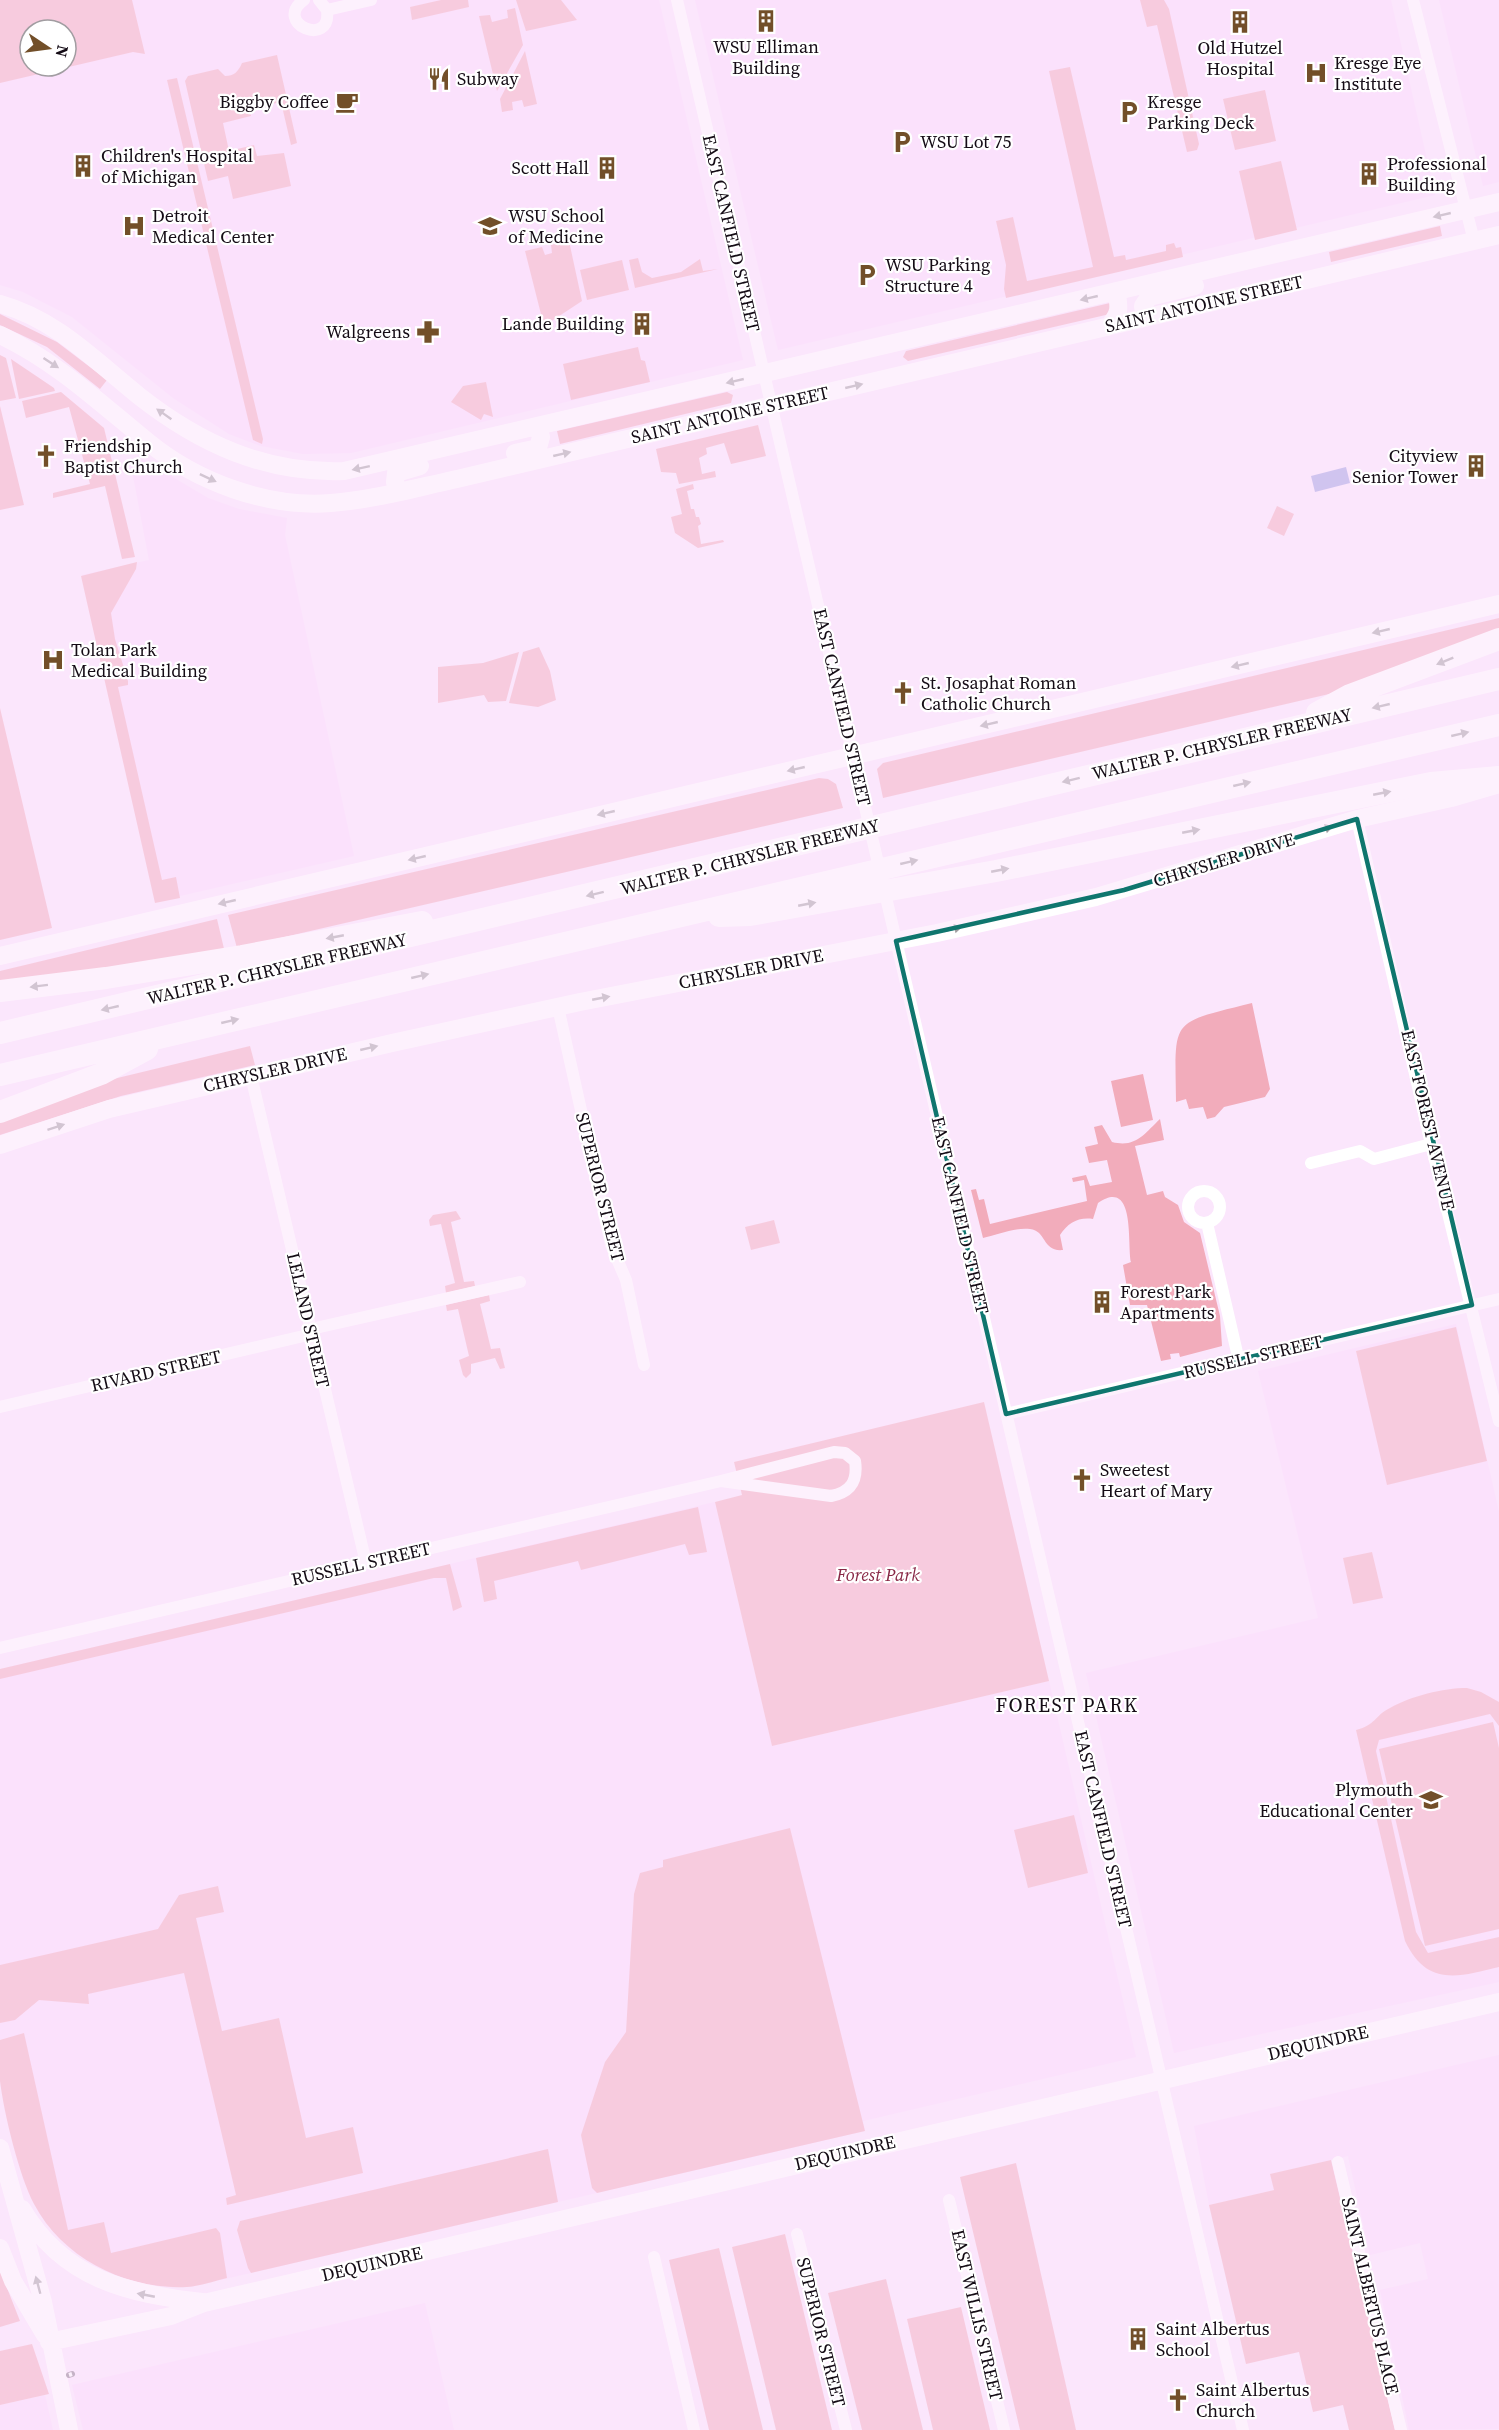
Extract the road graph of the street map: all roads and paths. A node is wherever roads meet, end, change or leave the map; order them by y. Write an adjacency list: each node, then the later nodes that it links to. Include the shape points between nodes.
1 (304, 0): 5 (street, via 297,7 296,18 305,30 320,28 327,20)
2 (371, 0): 5 (street)
3 (677, 0): 19 (street, EAST CANFIELD STREET)
4 (1413, 0): 7 (street)
5 (323, 5)
6 (1499, 202): 7 (street, SAINT ANTOINE STREET)
7 (1466, 210): 9 (street); 10 (street, SAINT ANTOINE STREET, one-way to 10)
8 (1499, 235): 9 (street, SAINT ANTOINE STREET)
9 (1474, 241): 13 (street, SAINT ANTOINE STREET)
10 (1311, 246): 11 (street, SAINT ANTOINE STREET); 13 (street, via 1310,266 1251,281)
11 (1251, 260): 12 (street, SAINT ANTOINE STREET); 15 (street, via 1218,280 1149,297 1143,306)
12 (1116, 291): 16 (street, via 1120,309); 18 (street, SAINT ANTOINE STREET, one-way to 18)
13 (1212, 302): 15 (street, SAINT ANTOINE STREET)
14 (0, 304): 21 (street, SAINT ANTOINE STREET, via 63,333)
15 (1145, 318): 16 (street, SAINT ANTOINE STREET)
16 (1108, 327): 20 (street, SAINT ANTOINE STREET)
17 (0, 335): 23 (street, SAINT ANTOINE STREET, one-way to 23, via 48,361)
18 (893, 344): 19 (street, SAINT ANTOINE STREET); 20 (street)
19 (764, 374): 22 (street, EAST CANFIELD STREET); 24 (street, SAINT ANTOINE STREET, one-way to 24)
20 (900, 375): 22 (street, SAINT ANTOINE STREET, one-way to 20)
21 (128, 387): 23 (street); 26 (street, SAINT ANTOINE STREET, one-way to 21, via 236,456 204,440)
22 (772, 405): 27 (street, SAINT ANTOINE STREET, one-way to 22); 35 (street, EAST CANFIELD STREET)
23 (108, 407): 29 (street, SAINT ANTOINE STREET, one-way to 29, via 149,443 196,472 236,489)
24 (538, 427): 25 (street, SAINT ANTOINE STREET); 27 (street, via 538,448 491,459)
25 (491, 438): 26 (street, SAINT ANTOINE STREET, one-way to 26, via 344,471); 28 (street, via 450,459 396,473)
26 (279, 467): 29 (street)
27 (457, 479): 28 (street, SAINT ANTOINE STREET)
28 (398, 492): 29 (street, SAINT ANTOINE STREET, via 329,503)
29 (276, 499)
30 (1499, 604): 35 (street, one-way to 35)
31 (1499, 639): 34 (highway, one-way to 34, via 1350,695)
32 (1499, 679): 34 (highway, WALTER P. CHRYSLER FREEWAY, one-way to 34)
33 (1499, 725): 39 (highway, one-way to 33)
34 (1291, 727): 40 (highway, WALTER P. CHRYSLER FREEWAY, one-way to 40)
35 (853, 755): 41 (street, EAST CANFIELD STREET); 42 (street, one-way to 42)
36 (1499, 777): 39 (highway, one-way to 36, via 750,915 996,871 1431,783)
37 (1499, 784): 38 (street, CHRYSLER DRIVE)
38 (1357, 819): 41 (street, CHRYSLER DRIVE, one-way to 38, via 1124,890); 50 (street, EAST FOREST AVENUE)
39 (668, 918): 46 (highway, one-way to 39)
40 (474, 923): 43 (highway, one-way to 43, via 413,922 231,958); 45 (highway, WALTER P. CHRYSLER FREEWAY, one-way to 45)
41 (896, 941): 44 (street, CHRYSLER DRIVE, one-way to 41); 61 (street, EAST CANFIELD STREET)
42 (0, 956)
43 (0, 991)
44 (558, 1007): 48 (street, CHRYSLER DRIVE, one-way to 44); 59 (street, SUPERIOR STREET, via 612,1245 626,1280)
45 (0, 1033)
46 (174, 1034): 47 (highway); 49 (highway, via 101,1074)
47 (0, 1075)
48 (251, 1076): 51 (street, CHRYSLER DRIVE, one-way to 48, via 109,1109); 57 (street, LELAND STREET)
49 (0, 1112)
50 (1431, 1144): 52 (street, via 1374,1159 1360,1151); 56 (street, EAST FOREST AVENUE)
51 (0, 1145)
52 (1311, 1163)
53 (1207, 1223): 58 (street)
54 (520, 1282): 57 (street, RIVARD STREET)
55 (1499, 1299): 56 (street, RUSSELL STREET)
56 (1472, 1305): 58 (street, RUSSELL STREET); 62 (street, EAST FOREST AVENUE)
57 (311, 1332): 60 (street, RIVARD STREET); 64 (street, LELAND STREET)
58 (1239, 1361): 61 (street, RUSSELL STREET)
59 (644, 1365)
60 (0, 1407)
61 (1006, 1414): 67 (street, EAST CANFIELD STREET)
62 (1499, 1421)
63 (721, 1481): 63 (street, RUSSELL STREET, via 831,1496 843,1494 853,1485 857,1473 855,1461 845,1453 834,1452); 64 (street, RUSSELL STREET)
64 (366, 1563): 65 (street, RUSSELL STREET)
65 (0, 1648)
66 (1495, 2002): 67 (street, DEQUINDRE)
67 (1161, 2079): 75 (street, DEQUINDRE); 81 (street, EAST CANFIELD STREET)
68 (0, 2148): 70 (street)
69 (1338, 2162): 82 (street, SAINT ALBERTUS PLACE)
70 (11, 2184): 75 (street, one-way to 70, via 125,2290 76,2267 28,2219); 76 (street, one-way to 70, via 43,2302)
71 (949, 2200): 80 (street, EAST WILLIS STREET)
72 (796, 2234): 79 (street, SUPERIOR STREET)
73 (0, 2248): 76 (street, via 13,2281)
74 (654, 2258): 78 (street)
75 (204, 2303): 76 (street, via 171,2316)
76 (58, 2340): 77 (street)
77 (69, 2430)
78 (694, 2430)
79 (846, 2430)
80 (1004, 2430)
81 (1243, 2430)
82 (1401, 2430)

